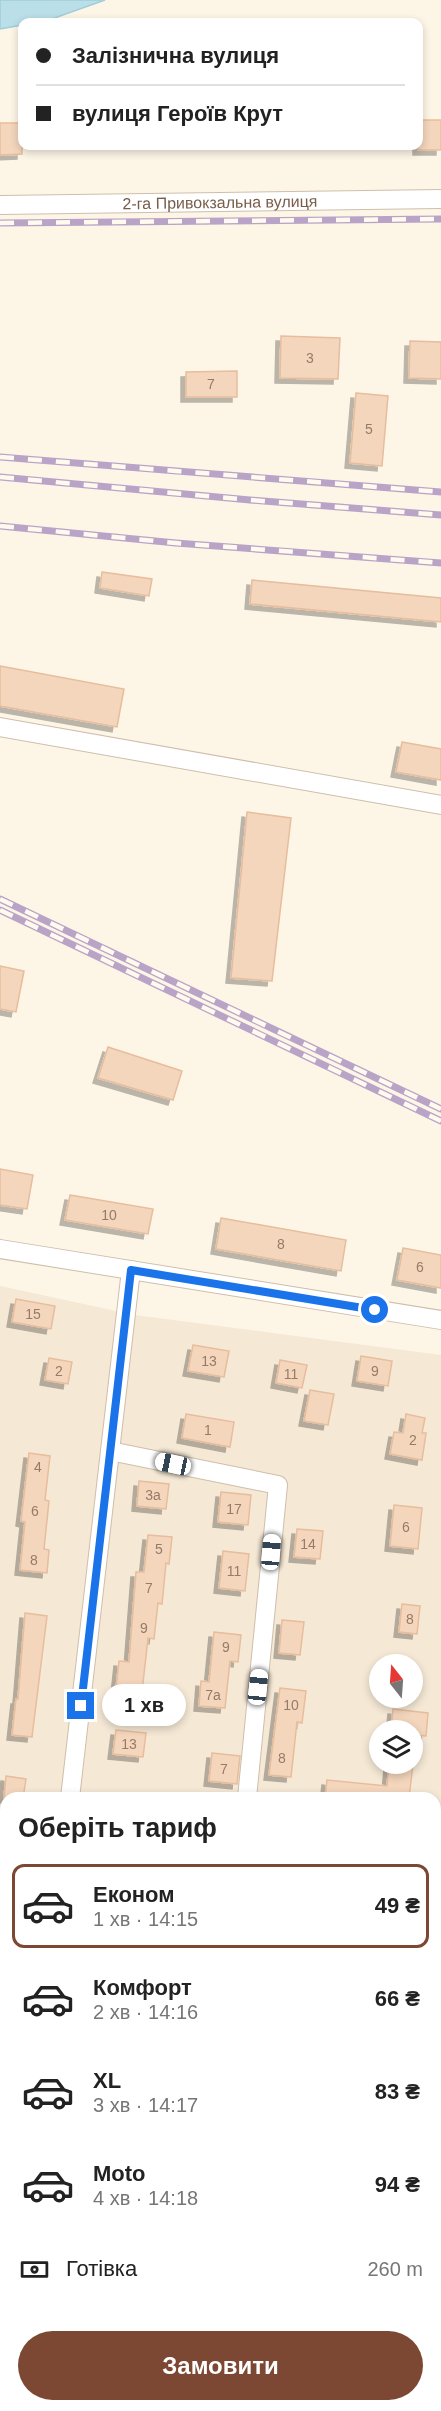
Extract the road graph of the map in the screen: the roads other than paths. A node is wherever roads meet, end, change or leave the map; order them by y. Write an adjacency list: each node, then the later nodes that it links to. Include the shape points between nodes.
1 (441, 199): 2 (street, 2-га Привокзальна вулиця)
2 (0, 205)
3 (0, 727): 4 (street)
4 (441, 805)
5 (0, 1249): 6 (street)
6 (131, 1270): 7 (street); 8 (street)
7 (441, 1320)
8 (110, 1451): 9 (street); 10 (street, via 278,1485)
9 (71, 1792)
10 (248, 1792)

